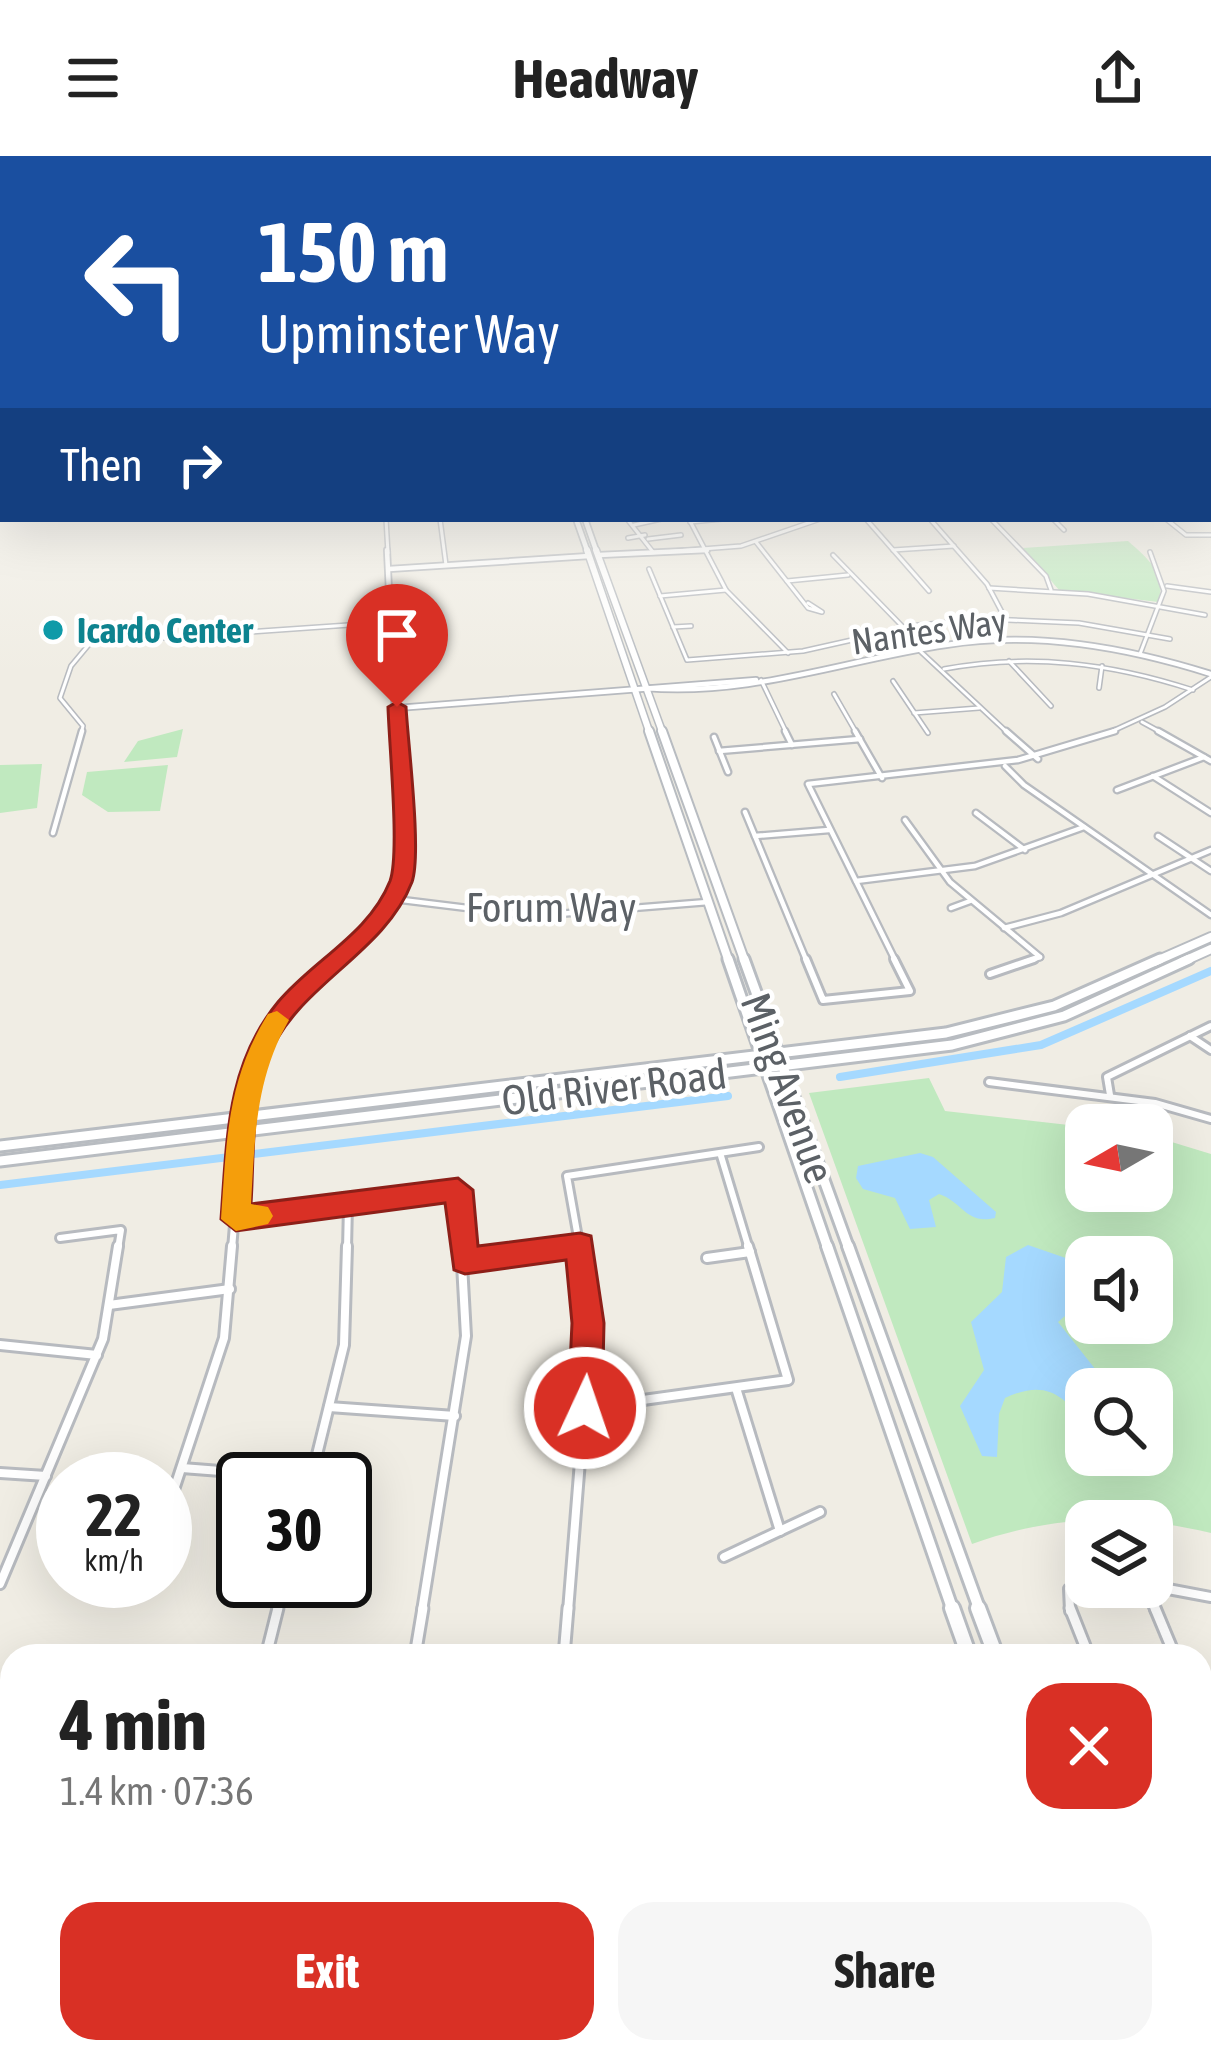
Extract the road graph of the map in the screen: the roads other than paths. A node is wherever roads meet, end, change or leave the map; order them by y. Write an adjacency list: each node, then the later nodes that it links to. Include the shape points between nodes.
1 (386, 522): 30 (street)
2 (440, 522): 29 (street)
3 (582, 522): 27 (main road, Ming Avenue)
4 (582, 522): 28 (main road, Ming Avenue)
5 (630, 522): 14 (street)
6 (648, 522): 14 (street)
7 (691, 522): 22 (street)
8 (812, 522): 20 (street)
9 (869, 522): 23 (street)
10 (933, 522): 21 (street)
11 (994, 522): 37 (street)
12 (1056, 522): 15 (street)
13 (1170, 522): 17 (street, via 1190,536)
14 (634, 525): 18 (street)
15 (1064, 530)
16 (681, 535): 18 (street)
17 (1211, 535)
18 (646, 537): 19 (street); 24 (street)
19 (628, 538)
20 (756, 542): 22 (street); 33 (street)
21 (954, 546): 23 (street); 35 (street)
22 (704, 548): 24 (street); 36 (street)
23 (893, 550): 38 (street)
24 (653, 552): 27 (street)
25 (1150, 552): 34 (street)
26 (833, 554): 32 (street)
27 (599, 555): 28 (street); 61 (main road, Ming Avenue)
28 (589, 556): 29 (street); 61 (main road, Ming Avenue)
29 (446, 565): 30 (street)
30 (389, 569): 45 (street)
31 (649, 569): 40 (street)
32 (848, 575): 33 (street); 48 (street)
33 (787, 581): 41 (street)
34 (1167, 586): 39 (street); 42 (street)
35 (989, 588): 37 (street); 44 (street)
36 (726, 590): 40 (street); 52 (street)
37 (1051, 590): 42 (street)
38 (929, 591)
39 (1211, 592)
40 (660, 596): 47 (street)
41 (808, 603)
42 (1162, 607): 43 (street); 49 (street)
43 (1204, 615)
44 (1005, 618): 48 (street, Nantes Way); 49 (street, Nantes Way)
45 (392, 622): 65 (street); 88 (street, via 91,642 60,698 83,726)
46 (691, 626): 47 (street)
47 (673, 627): 52 (street, Nantes Way, via 687,661)
48 (904, 628): 52 (street, Nantes Way)
49 (1149, 634): 50 (street, Nantes Way); 53 (street)
50 (1170, 639)
51 (919, 650): 53 (street, via 1024,640); 56 (street); 58 (street)
52 (788, 652)
53 (1140, 654): 57 (street)
54 (1009, 660): 55 (street); 56 (street); 64 (street)
55 (1102, 666): 60 (street); 62 (street)
56 (944, 669): 66 (street)
57 (1211, 675): 62 (street)
58 (759, 680): 61 (street); 72 (street)
59 (893, 681): 67 (street)
60 (1099, 688)
61 (640, 689): 65 (street); 100 (main road, Ming Avenue); 110 (main road, Ming Avenue)
62 (1193, 690): 68 (street)
63 (834, 694): 71 (street)
64 (1051, 706)
65 (397, 707): 98 (street, via 406,859)
66 (979, 707): 67 (street); 75 (street)
67 (914, 713): 69 (street)
68 (1142, 722): 74 (street); 75 (street)
69 (928, 733)
70 (714, 737): 73 (street)
71 (860, 739): 72 (street); 80 (street)
72 (792, 745): 73 (street)
73 (719, 751): 78 (street)
74 (1204, 757): 76 (street); 79 (street)
75 (1038, 760): 77 (street)
76 (1211, 761)
77 (1005, 766): 80 (street); 86 (street)
78 (728, 772)
79 (1153, 776): 81 (street); 84 (street)
80 (882, 778): 87 (street, via 808,784)
81 (1117, 790)
82 (745, 812): 89 (street)
83 (976, 813): 91 (street)
84 (1211, 813)
85 (905, 820): 95 (street)
86 (1084, 826): 91 (street); 96 (street)
87 (830, 830): 89 (street); 97 (street)
88 (53, 833)
89 (755, 836): 97 (street, via 823,1000 910,991)
90 (1158, 836): 93 (street)
91 (1025, 850): 95 (street)
92 (1211, 850): 93 (street)
93 (1192, 858): 94 (street); 96 (street)
94 (1211, 871)
95 (941, 873): 97 (street); 99 (street)
96 (1154, 874): 102 (street); 103 (street)
97 (856, 881)
98 (394, 899): 100 (street, Forum Way, via 554,916); 116 (street, via 270,1029 250,1070)
99 (970, 901): 101 (street); 103 (street)
100 (708, 902): 111 (main road, Ming Avenue)
101 (951, 908)
102 (1211, 915)
103 (1004, 928): 106 (street, via 1040,957)
104 (1211, 937): 110 (main road, Old River Road, via 1016,1018)
105 (1211, 949): 112 (main road, Old River Road, via 1038,1025)
106 (990, 974)
107 (1211, 1026): 108 (street)
108 (1190, 1036): 109 (street); 115 (street, via 1107,1077)
109 (1211, 1050)
110 (775, 1054): 111 (main road, Old River Road); 112 (main road, Ming Avenue)
111 (761, 1055): 113 (main road, Ming Avenue); 116 (main road, Old River Road)
112 (781, 1067): 113 (main road, Old River Road); 157 (main road, Ming Avenue)
113 (766, 1069): 118 (main road, Old River Road); 156 (main road, Ming Avenue)
114 (989, 1082): 115 (street)
115 (1111, 1097): 117 (street)
116 (243, 1117): 118 (street); 119 (main road, Old River Road)
117 (1211, 1119)
118 (242, 1131): 122 (main road, Old River Road); 124 (street)
119 (0, 1146)
120 (759, 1147): 121 (street)
121 (721, 1156): 126 (street, via 568,1176); 127 (street)
122 (0, 1161)
123 (348, 1204): 124 (street); 129 (street, via 458,1190); 135 (street, via 347,1318)
124 (236, 1219): 130 (street)
125 (60, 1238): 131 (street, via 121,1230)
126 (580, 1245): 129 (street); 136 (street)
127 (750, 1252): 128 (street); 134 (street, via 788,1380)
128 (706, 1258)
129 (465, 1261): 137 (street)
130 (230, 1289): 131 (street); 139 (street, via 218,1360)
131 (109, 1305): 133 (street)
132 (0, 1345): 133 (street)
133 (97, 1355): 138 (street)
134 (736, 1388): 136 (street); 145 (street)
135 (329, 1407): 137 (street); 140 (street)
136 (585, 1408): 155 (street)
137 (455, 1416): 154 (street)
138 (56, 1452)
139 (187, 1452)
140 (318, 1452)
141 (0, 1473): 142 (street)
142 (36, 1475)
143 (36, 1499): 147 (street)
144 (820, 1512): 145 (street)
145 (780, 1531): 146 (street)
146 (724, 1557)
147 (0, 1584)
148 (1173, 1591): 149 (street)
149 (1211, 1597)
150 (278, 1608): 153 (street)
151 (1070, 1608): 158 (street)
152 (1157, 1608): 159 (street)
153 (269, 1644)
154 (417, 1644)
155 (565, 1644)
156 (965, 1644)
157 (991, 1644)
158 (1084, 1644)
159 (1170, 1644)

